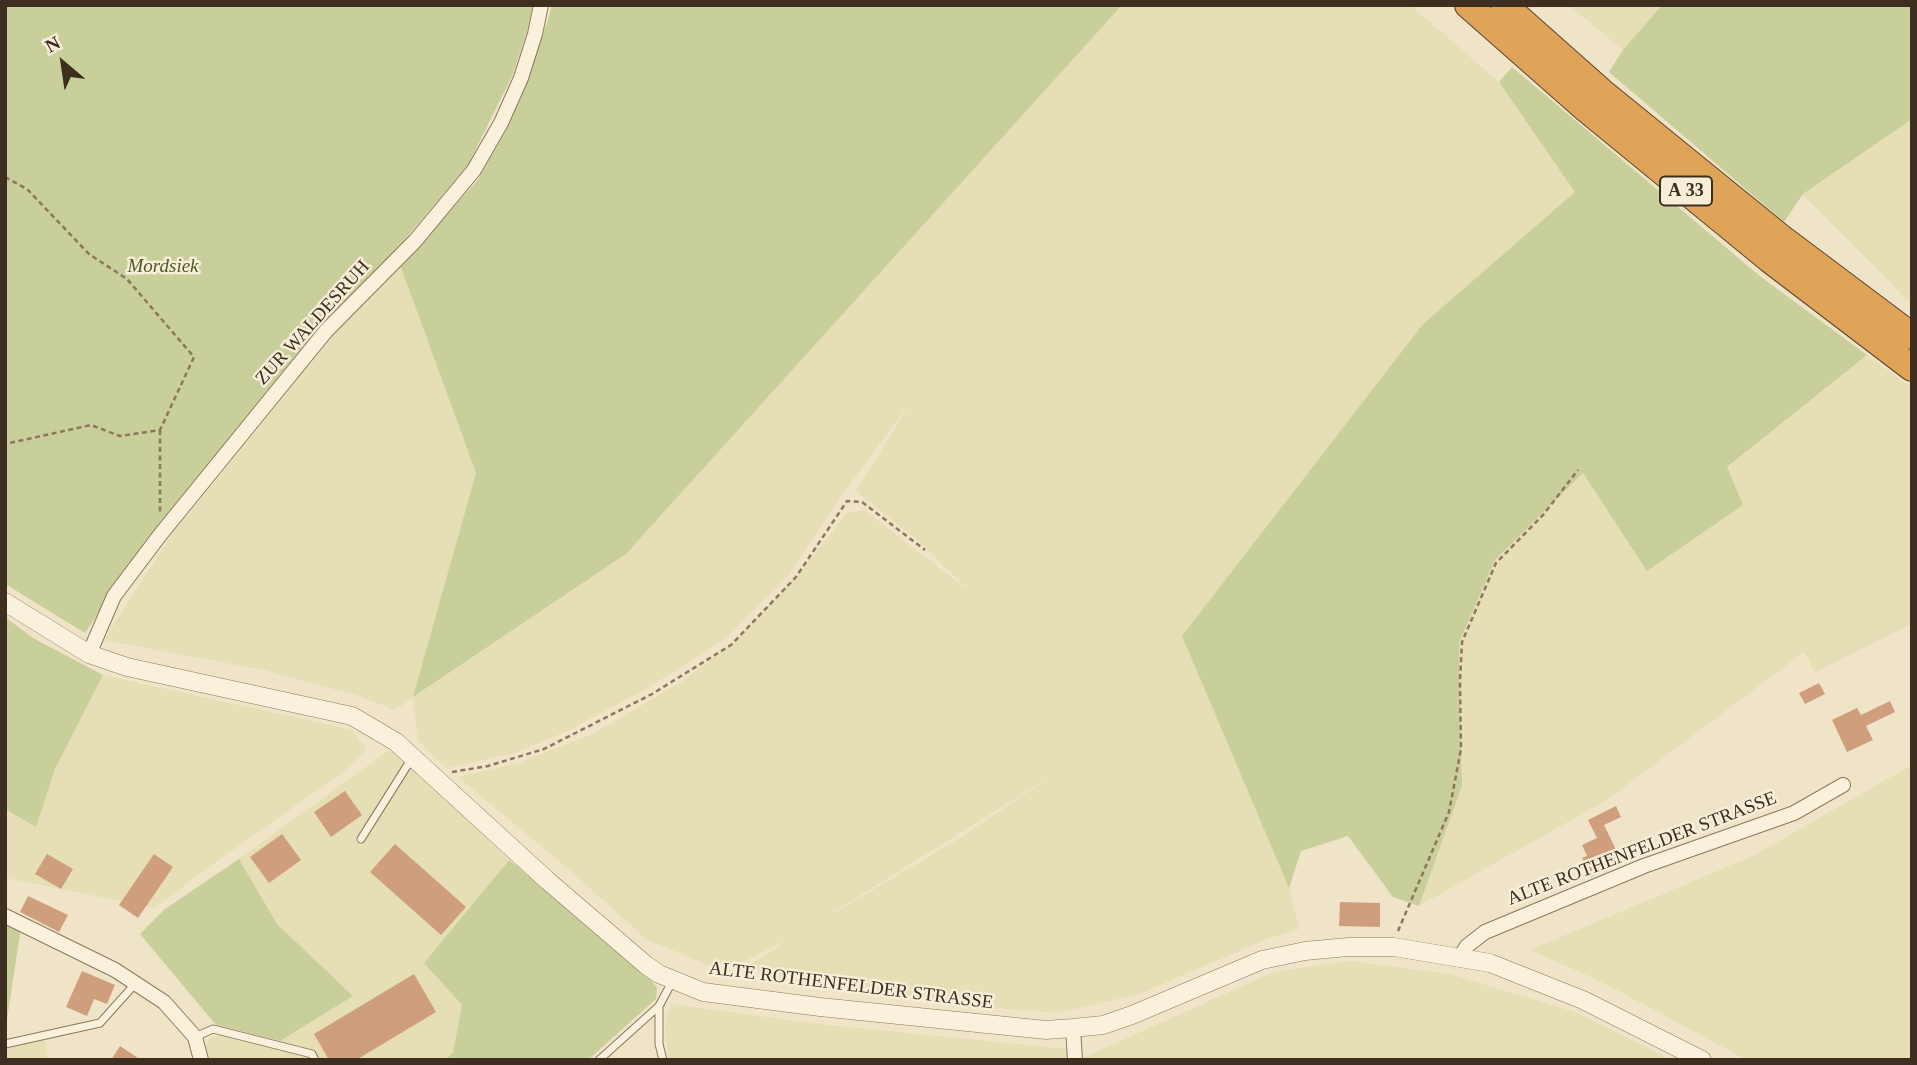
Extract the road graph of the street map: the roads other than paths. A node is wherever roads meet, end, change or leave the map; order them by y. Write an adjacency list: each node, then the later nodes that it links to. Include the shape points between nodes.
1 (541, 5): 7 (street, ZUR WALDESRUH, via 521,78 474,170 415,241 326,331 160,535 114,596)
2 (1468, 5): 5 (highway, A 33, via 1769,259)
3 (1504, 5): 4 (highway, A 33, via 1602,92)
4 (1912, 337)
5 (1912, 368)
6 (5, 602): 7 (street, ALTE ROTHENFELDER STRASSE)
7 (89, 654): 8 (street, ALTE ROTHENFELDER STRASSE, via 127,667 352,716 396,742)
8 (413, 758): 10 (lane); 13 (street, ALTE ROTHENFELDER STRASSE, via 636,957)
9 (1843, 785): 12 (street, ALTE ROTHENFELDER STRASSE, via 1794,813 1644,866 1485,932)
10 (361, 839)
11 (5, 916): 14 (street)
12 (1460, 957): 16 (street, ALTE ROTHENFELDER STRASSE, via 1394,947 1305,951 1262,960 1103,1025); 24 (street, ALTE ROTHENFELDER STRASSE, via 1490,963 1583,1000)
13 (673, 980): 15 (lane); 16 (street, ALTE ROTHENFELDER STRASSE, via 703,992 820,1007 1046,1030)
14 (136, 983): 17 (street, via 164,1002); 18 (lane, via 100,1023)
15 (659, 1006): 21 (lane); 22 (lane)
16 (1073, 1028): 23 (street)
17 (195, 1037): 19 (street); 20 (lane, via 213,1029 312,1054)
18 (5, 1044)
19 (201, 1060)
20 (315, 1060)
21 (599, 1060)
22 (663, 1060)
23 (1075, 1060)
24 (1702, 1060)

